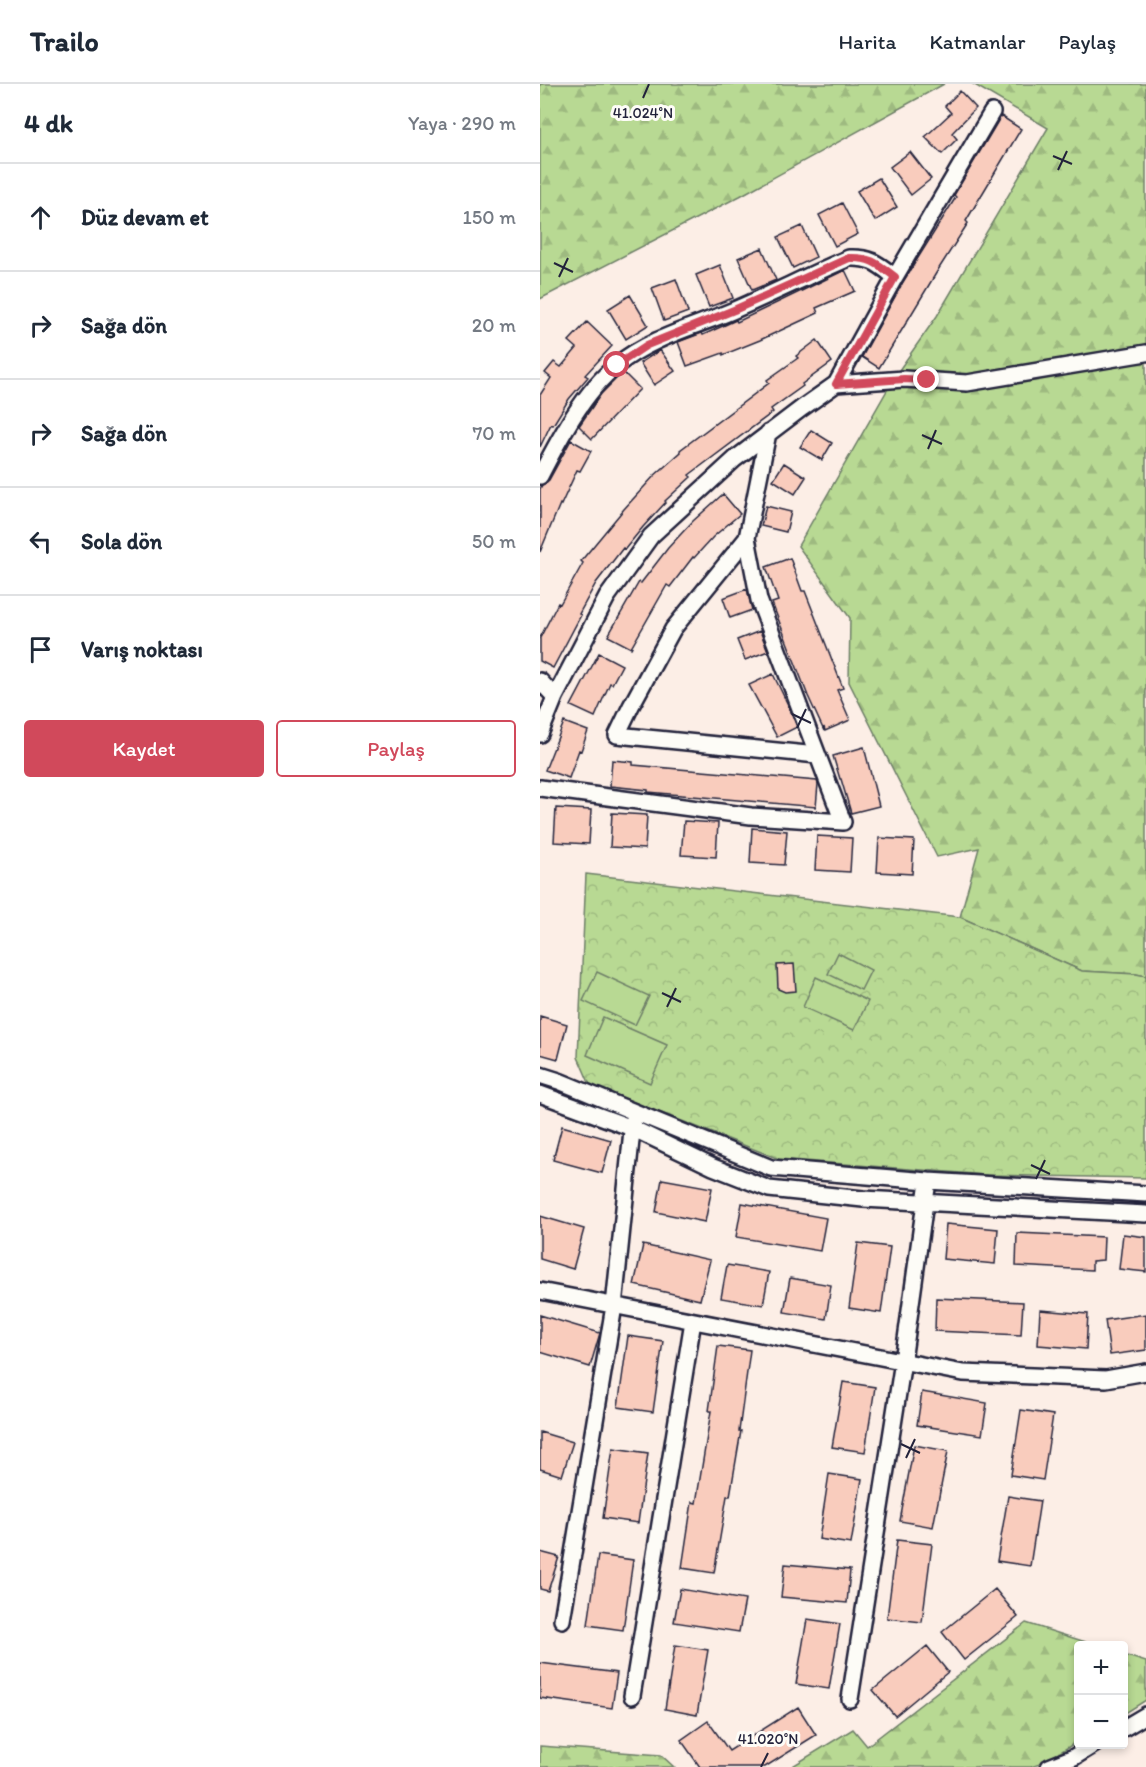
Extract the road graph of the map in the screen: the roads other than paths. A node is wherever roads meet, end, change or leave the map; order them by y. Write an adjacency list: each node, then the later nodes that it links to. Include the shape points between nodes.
1 (992, 112): 2 (street)
2 (895, 277): 4 (street); 6 (street, via 863,257 849,258 647,345 617,365 586,398)
3 (1146, 353): 4 (street, via 968,383 904,379)
4 (836, 384): 5 (street)
5 (768, 434): 7 (street); 9 (street, via 735,459 651,537 607,597)
6 (540, 476)
7 (747, 537): 11 (street, via 759,600); 11 (street, via 674,629 617,735)
8 (540, 681): 9 (street)
9 (555, 697): 10 (street)
10 (540, 734)
11 (817, 755): 12 (street, via 843,822 751,816)
12 (540, 788)
13 (540, 1075): 15 (street)
14 (540, 1094): 16 (street)
15 (635, 1112): 16 (street); 17 (street, via 771,1168)
16 (632, 1128): 19 (street, via 769,1189); 22 (street)
17 (928, 1181): 18 (street); 19 (street)
18 (1146, 1194)
19 (926, 1202): 20 (street); 24 (street)
20 (1146, 1214)
21 (540, 1291): 22 (street)
22 (615, 1306): 23 (street); 26 (street)
23 (693, 1321): 24 (street); 27 (street)
24 (903, 1361): 25 (street, via 963,1373 1106,1378); 28 (street)
25 (1146, 1372)
26 (562, 1620)
27 (632, 1696)
28 (850, 1699)
29 (1146, 1715): 30 (street)
30 (1128, 1726)
31 (1087, 1749): 32 (street)
32 (1049, 1767)

